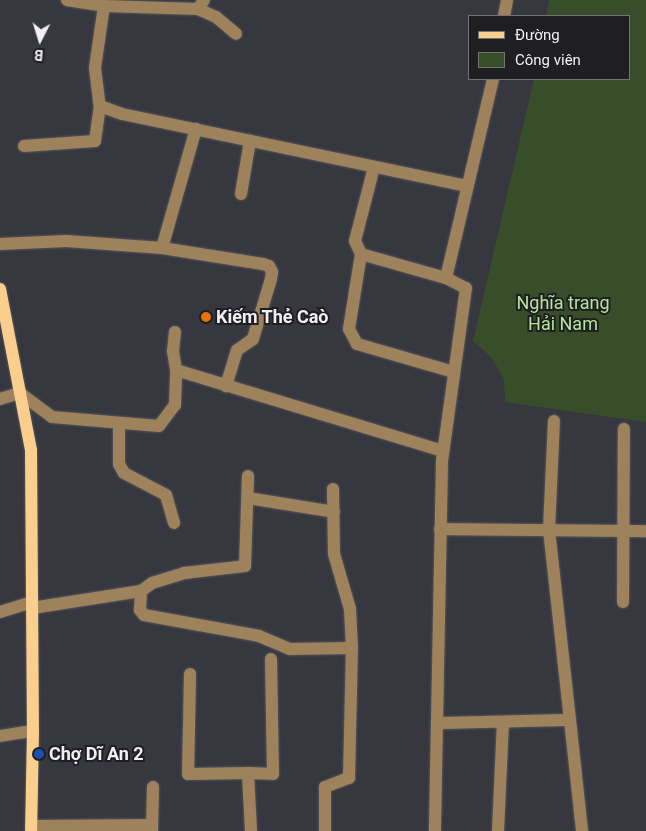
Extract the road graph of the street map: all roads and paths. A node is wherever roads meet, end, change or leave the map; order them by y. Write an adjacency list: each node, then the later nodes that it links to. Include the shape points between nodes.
1 (67, 0): 3 (street)
2 (507, 0): 7 (street)
3 (83, 1): 6 (street)
4 (180, 4): 5 (street); 6 (street)
5 (201, 4): 8 (street)
6 (104, 6): 10 (street, via 95,68)
7 (504, 15)
8 (236, 34)
9 (493, 80): 15 (street)
10 (100, 106): 11 (street, via 122,114); 13 (street, via 95,141)
11 (196, 129): 12 (street); 18 (street)
12 (250, 140): 14 (street); 16 (street)
13 (24, 146)
14 (374, 167): 15 (street); 19 (street, via 355,241)
15 (468, 186): 20 (street)
16 (241, 194)
17 (0, 244): 18 (street, via 66,242)
18 (162, 248): 25 (street, via 263,264 272,272 253,339 237,350)
19 (361, 254): 20 (street); 24 (street, via 349,329 357,344)
20 (446, 278): 24 (street, via 466,288)
21 (0, 289): 26 (main road)
22 (175, 332): 23 (street)
23 (176, 370): 25 (street); 29 (street, via 175,405 159,426)
24 (454, 372): 31 (street)
25 (226, 386): 31 (street)
26 (20, 393): 27 (street); 29 (street, via 52,417); 43 (main road, via 31,450)
27 (0, 399)
28 (554, 421): 38 (street)
29 (119, 423): 36 (street, via 119,464 124,473 166,495)
30 (624, 429): 39 (street)
31 (443, 451): 37 (street)
32 (248, 476): 34 (street)
33 (333, 489): 35 (street)
34 (248, 498): 35 (street); 41 (street, via 245,566 184,573 152,583)
35 (334, 512): 45 (street, via 334,554 350,609)
36 (174, 523)
37 (440, 529): 38 (street); 50 (street)
38 (549, 530): 39 (street); 48 (street)
39 (623, 530): 40 (street); 42 (street)
40 (646, 531)
41 (141, 591): 43 (street); 45 (street, via 140,610 144,615 259,636 290,649)
42 (623, 602)
43 (32, 605): 44 (street); 51 (main road)
44 (0, 612)
45 (352, 648): 58 (street, via 349,778 325,787)
46 (271, 659): 53 (street, via 273,774)
47 (190, 674): 53 (street, via 188,774)
48 (570, 720): 49 (street); 61 (street)
49 (503, 722): 50 (street); 60 (street)
50 (437, 723): 59 (street)
51 (33, 731): 52 (street); 56 (main road)
52 (0, 736)
53 (248, 772): 57 (street)
54 (152, 787): 55 (street)
55 (152, 828): 56 (street)
56 (31, 829)
57 (251, 831)
58 (325, 831)
59 (435, 831)
60 (498, 831)
61 (582, 831)

